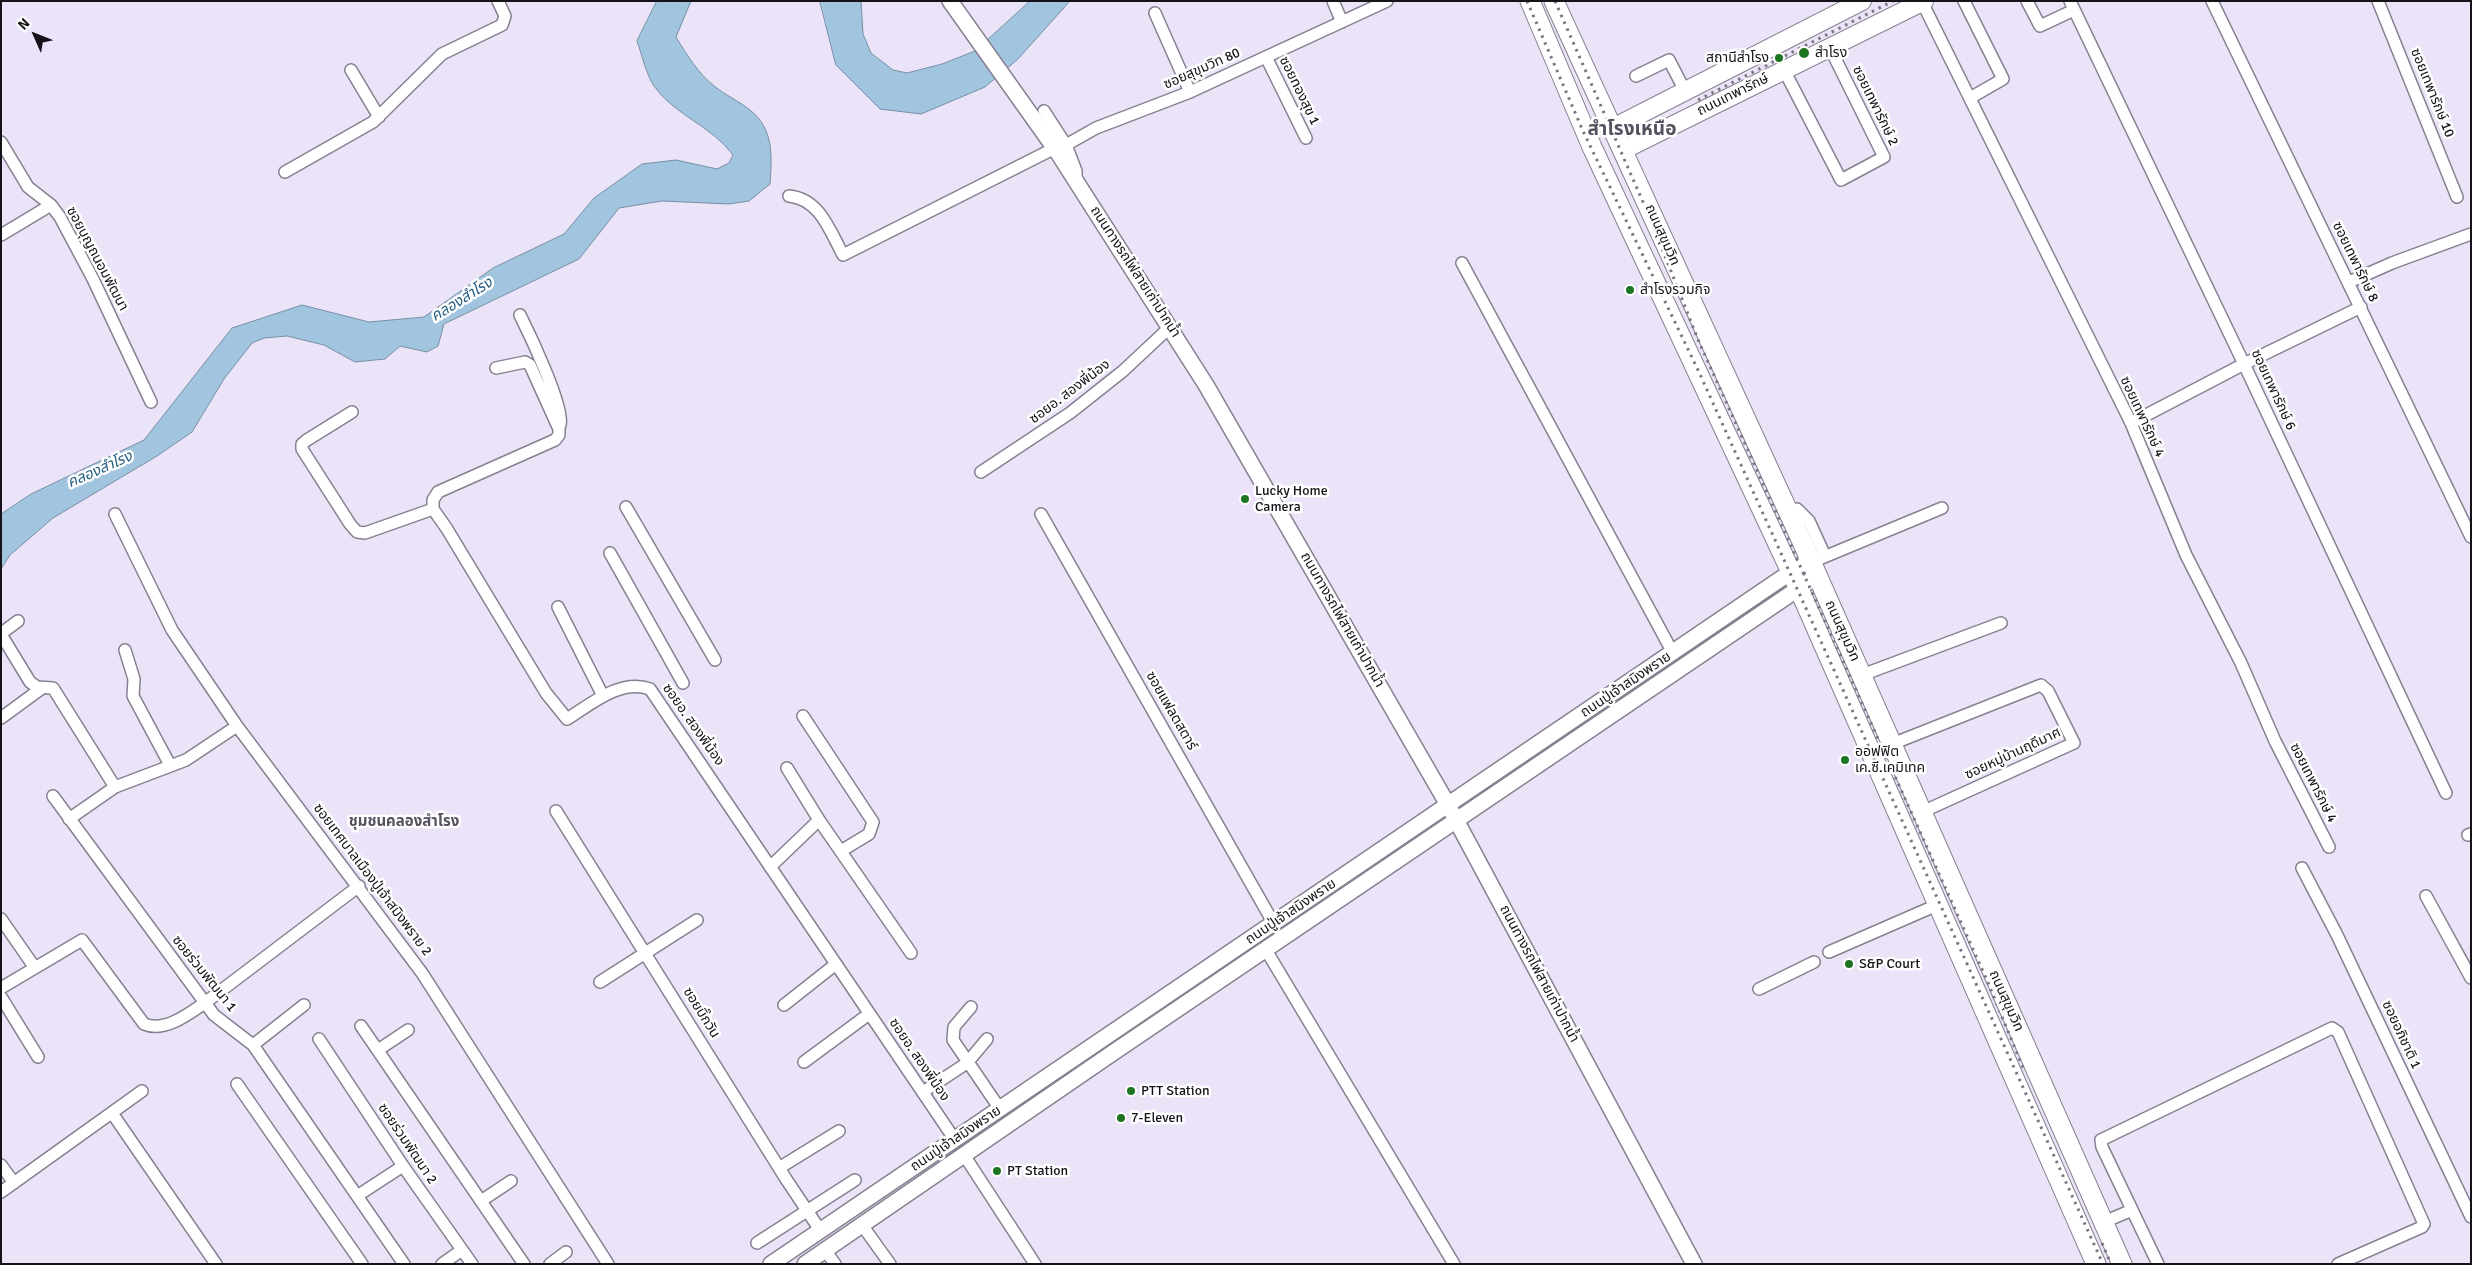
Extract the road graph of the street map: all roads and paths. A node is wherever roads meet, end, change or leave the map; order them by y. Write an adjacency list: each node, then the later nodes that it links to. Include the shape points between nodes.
1 (498, 1): 27 (street, via 505,16 502,25 442,54)
2 (950, 1): 31 (main road, ถนนทางรถไฟสายเก่าปากน้ำ, via 1006,79)
3 (1333, 1): 15 (street)
4 (1387, 1): 15 (street, ซอยสุขุมวิท 80)
5 (1530, 1): 19 (highway, ถนนสุขุมวิท)
6 (1554, 1): 16 (highway, ถนนสุขุมวิท)
7 (1862, 1): 24 (main road, ถนนเทพารักษ์)
8 (1964, 1): 25 (street, via 2003,79)
9 (2027, 1): 13 (street, via 2040,26)
10 (2212, 1): 41 (street, ซอยเทพารักษ์ 8)
11 (2378, 1): 36 (street, ซอยเทพารักษ์ 10)
12 (1923, 2): 17 (main road, ถนนเทพารักษ์); 25 (street, ซอยเทพารักษ์ 4)
13 (2072, 6): 45 (street, ซอยเทพารักษ์ 6)
14 (1155, 13): 23 (street)
15 (1342, 22): 18 (street, ซอยสุขุมวิท 80)
16 (1575, 48): 19 (highway); 28 (highway, ถนนสุขุมวิท)
17 (1830, 48): 21 (main road, ถนนเทพารักษ์); 21 (street, ซอยเทพารักษ์ 2, via 1884,157 1841,180)
18 (1266, 57): 23 (street, ซอยสุขุมวิท 80); 29 (street, ซอยทองสุข 1)
19 (1554, 58): 32 (highway, ถนนสุขุมวิท)
20 (350, 70): 27 (street)
21 (1784, 70): 33 (main road, ถนนเทพารักษ์)
22 (1636, 76): 24 (street, via 1669,60)
23 (1190, 92): 31 (street, ซอยสุขุมวิท 80, via 1096,128)
24 (1685, 92): 28 (main road, ถนนเทพารักษ์)
25 (1970, 98): 49 (street, ซอยเทพารักษ์ 4)
26 (1044, 111): 31 (street)
27 (379, 117): 34 (street)
28 (1613, 128): 32 (highway); 33 (highway, ถนนสุขุมวิท)
29 (1306, 138)
30 (2, 146): 37 (street, ซอยบุญถนอมพัฒนา, via 28,187)
31 (1061, 147): 35 (street, ซอยสุขุมวิท 80, via 843,255 817,207 800,197); 44 (main road, ถนนทางรถไฟสายเก่าปากน้ำ, via 1076,179)
32 (1592, 147): 33 (highway); 60 (highway, ถนนสุขุมวิท)
33 (1623, 150): 59 (highway, ถนนสุขุมวิท, via 1788,511)
34 (285, 172)
35 (789, 196)
36 (2457, 197)
37 (51, 205): 38 (street); 47 (street, ซอยบุญถนอมพัฒนา, via 93,279)
38 (1, 235)
39 (2470, 235): 41 (street)
40 (1462, 263): 65 (street)
41 (2349, 282): 42 (street, ซอยเทพารักษ์ 8)
42 (2361, 307): 45 (street); 57 (street, ซอยเทพารักษ์ 8)
43 (520, 315): 50 (street, via 560,409)
44 (1170, 327): 51 (street, ซอยอ. สองพี่น้อง, via 1123,371 1070,413); 80 (main road, ถนนทางรถไฟสายเก่าปากน้ำ)
45 (2244, 364): 49 (street); 78 (street, ซอยเทพารักษ์ 6)
46 (496, 368): 50 (street, via 525,362 530,366)
47 (151, 402)
48 (352, 412): 54 (street, via 302,444 302,449 350,524 357,532 365,533)
49 (2131, 423): 86 (street, ซอยเทพารักษ์ 4, via 2186,555)
50 (559, 429): 54 (street, via 555,440 438,492 432,500)
51 (981, 472)
52 (626, 507): 66 (street)
53 (1942, 508): 59 (street)
54 (433, 509): 70 (street, ซอยอ. สองพี่น้อง, via 546,693 567,720)
55 (115, 514): 73 (street, ซอยเทศบาลเมืองปู่เจ้าสมิงพราย 2, via 172,630)
56 (1041, 514): 95 (street, ซอยแฟลตสตาร์)
57 (2471, 538)
58 (610, 553): 68 (street)
59 (1816, 563): 60 (main road, ถนนปู่เจ้าสมิงพราย); 67 (highway, ถนนสุขุมวิท)
60 (1794, 581): 65 (main road, ถนนปู่เจ้าสมิงพราย); 85 (main road, ถนนปู่เจ้าสมิงพราย); 92 (highway, ถนนสุขุมวิท)
61 (558, 607): 70 (street)
62 (18, 621): 69 (street, via 2,636 30,682)
63 (2001, 623): 67 (street)
64 (125, 650): 75 (street, via 134,679 133,696)
65 (1673, 653): 80 (main road, ถนนปู่เจ้าสมิงพราย)
66 (715, 660)
67 (1862, 675): 74 (highway, ถนนสุขุมวิท)
68 (683, 683)
69 (42, 688): 72 (street); 77 (street, via 53,688)
70 (603, 696): 88 (street, ซอยอ. สองพี่น้อง, via 627,686 650,688)
71 (803, 716): 87 (street, via 873,822 869,834)
72 (1, 718)
73 (237, 726): 75 (street, via 186,760); 90 (street, ซอยเทศบาลเมืองปู่เจ้าสมิงพราย 2)
74 (1892, 744): 82 (highway, ถนนสุขุมวิท); 82 (street, ซอยหมู่บ้านฤดีมาศ, via 2042,685 2074,742)
75 (170, 765): 77 (street)
76 (787, 768): 84 (street)
77 (116, 787): 83 (street)
78 (2446, 793)
79 (53, 796): 83 (street, ซอยร่วมพัฒนา 1)
80 (1448, 805): 85 (main road, ถนนทางรถไฟสายเก่าปากน้ำ); 95 (main road, ถนนปู่เจ้าสมิงพราย)
81 (556, 811): 98 (street, ซอยบิ๊กวัน)
82 (1922, 812): 144 (highway, ถนนสุขุมวิท)
83 (69, 819): 108 (street, ซอยร่วมพัฒนา 1)
84 (819, 820): 87 (street); 88 (street)
85 (1457, 821): 96 (main road, ถนนปู่เจ้าสมิงพราย); 166 (main road, ถนนทางรถไฟสายเก่าปากน้ำ)
86 (2329, 847)
87 (841, 852): 99 (street)
88 (770, 867): 101 (street, ซอยอ. สองพี่น้อง)
89 (2302, 868): 143 (street, ซอยอภิชาติ 1)
90 (359, 886): 108 (street); 159 (street, ซอยเทศบาลเมืองปู่เจ้าสมิงพราย 2, via 422,973)
91 (2426, 896): 103 (street)
92 (1938, 905): 97 (street); 147 (highway, ถนนสุขุมวิท)
93 (1, 919): 102 (street)
94 (697, 920): 98 (street)
95 (1274, 924): 112 (main road, ถนนปู่เจ้าสมิงพราย)
96 (1266, 950): 114 (main road, ถนนปู่เจ้าสมิงพราย); 165 (street)
97 (1829, 952)
98 (646, 953): 104 (street); 134 (street, ซอยบิ๊กวัน)
99 (911, 953)
100 (1814, 962): 106 (street)
101 (836, 964): 110 (street); 113 (street, ซอยอ. สองพี่น้อง)
102 (35, 968): 105 (street); 108 (street, via 82,940 144,1024 160,1026 183,1018)
103 (2471, 978)
104 (600, 982)
105 (1, 988)
106 (1759, 989)
107 (1, 998): 121 (street)
108 (206, 1002): 119 (street, ซอยร่วมพัฒนา 1, via 222,1023)
109 (304, 1004): 119 (street)
110 (784, 1005)
111 (971, 1007): 123 (street, via 952,1034)
112 (1147, 1010): 114 (street); 127 (main road, ถนนปู่เจ้าสมิงพราย)
113 (869, 1014): 122 (street); 126 (street, ซอยอ. สองพี่น้อง)
114 (1157, 1023): 131 (main road, ถนนปู่เจ้าสมิงพราย)
115 (361, 1026): 120 (street)
116 (408, 1030): 120 (street)
117 (320, 1039): 133 (street, ซอยร่วมพัฒนา 2)
118 (987, 1039): 123 (street)
119 (253, 1045): 139 (street, ซอยร่วมพัฒนา 1)
120 (378, 1050): 140 (street)
121 (38, 1058)
122 (804, 1062)
123 (967, 1063): 126 (street); 127 (street)
124 (236, 1084): 153 (street)
125 (142, 1090): 128 (street)
126 (923, 1092): 130 (street, ซอยอ. สองพี่น้อง)
127 (1000, 1109): 130 (main road, ถนนปู่เจ้าสมิงพราย)
128 (115, 1117): 137 (street); 152 (street)
129 (839, 1130): 134 (street)
130 (955, 1140): 131 (main road); 146 (main road, ถนนปู่เจ้าสมิงพราย)
131 (964, 1155): 145 (main road, ถนนปู่เจ้าสมิงพราย); 164 (street)
132 (1, 1165): 137 (street)
133 (403, 1166): 139 (street); 149 (street, ซอยร่วมพัฒนา 2)
134 (779, 1168): 141 (street, ซอยบิ๊กวัน)
135 (855, 1180): 141 (street)
136 (512, 1181): 140 (street)
137 (14, 1184): 138 (street)
138 (1, 1192)
139 (358, 1196): 154 (street, ซอยร่วมพัฒนา 1)
140 (481, 1201): 157 (street)
141 (807, 1210): 146 (street, ซอยบิ๊กวัน); 148 (street)
142 (2132, 1210): 144 (street); 169 (street); 170 (street, via 2101,1140 2332,1028 2338,1032 2424,1224)
143 (2471, 1217)
144 (2104, 1222): 147 (highway); 168 (highway, ถนนสุขุมวิท)
145 (862, 1225): 150 (main road, ถนนปู่เจ้าสมิงพราย); 163 (street)
146 (820, 1230): 160 (main road, ถนนปู่เจ้าสมิงพราย)
147 (2083, 1234): 167 (highway, ถนนสุขุมวิท)
148 (757, 1243)
149 (462, 1250): 155 (street); 156 (street, ซอยร่วมพัฒนา 2)
150 (825, 1250): 161 (main road, ถนนปู่เจ้าสมิงพราย); 162 (street)
151 (566, 1252): 158 (street)
152 (216, 1264)
153 (362, 1264)
154 (404, 1264)
155 (442, 1264)
156 (472, 1264)
157 (524, 1264)
158 (550, 1264)
159 (608, 1264)
160 (771, 1264)
161 (805, 1264)
162 (835, 1264)
163 (890, 1264)
164 (1035, 1264)
165 (1454, 1264)
166 (1694, 1264)
167 (2096, 1264)
168 (2122, 1264)
169 (2158, 1264)
170 (2338, 1264)

